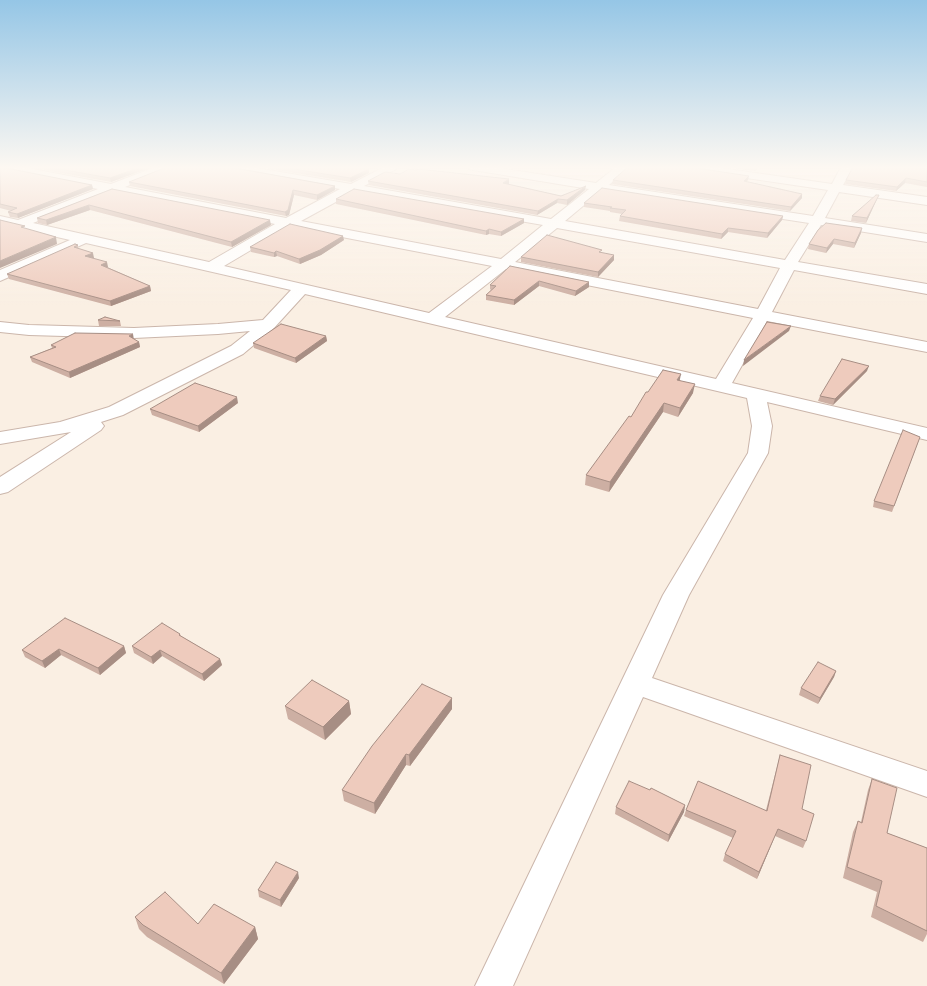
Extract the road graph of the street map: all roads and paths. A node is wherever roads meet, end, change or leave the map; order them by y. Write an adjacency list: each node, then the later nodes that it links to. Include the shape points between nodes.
1 (48, 213): 12 (street)
2 (241, 213): 10 (street)
3 (305, 213): 10 (street)
4 (498, 213): 11 (street)
5 (566, 213): 11 (street)
6 (766, 213): 9 (street)
7 (822, 213): 9 (street)
8 (0, 220): 12 (street)
9 (817, 221): 13 (street); 16 (street)
10 (288, 222): 15 (street); 17 (street)
11 (554, 223): 15 (street); 16 (street)
12 (20, 224): 14 (street)
13 (927, 238)
14 (84, 239): 17 (street); 18 (street)
15 (504, 264): 21 (street); 22 (street)
16 (789, 265): 20 (street); 21 (street)
17 (211, 266): 19 (street)
18 (0, 276)
19 (302, 288): 22 (street); 23 (street)
20 (927, 289)
21 (763, 314): 25 (street); 26 (street)
22 (432, 319): 26 (street)
23 (268, 324): 24 (street, via 134,333); 28 (street, via 237,350)
24 (0, 327)
25 (927, 347)
26 (722, 385): 27 (street)
27 (756, 394): 29 (street); 32 (street, via 762,426 758,453 676,595)
28 (116, 411): 30 (street, via 63,428); 31 (street)
29 (927, 434)
30 (0, 438)
31 (0, 487)
32 (635, 682): 33 (street); 34 (street)
33 (927, 784)
34 (494, 986)

